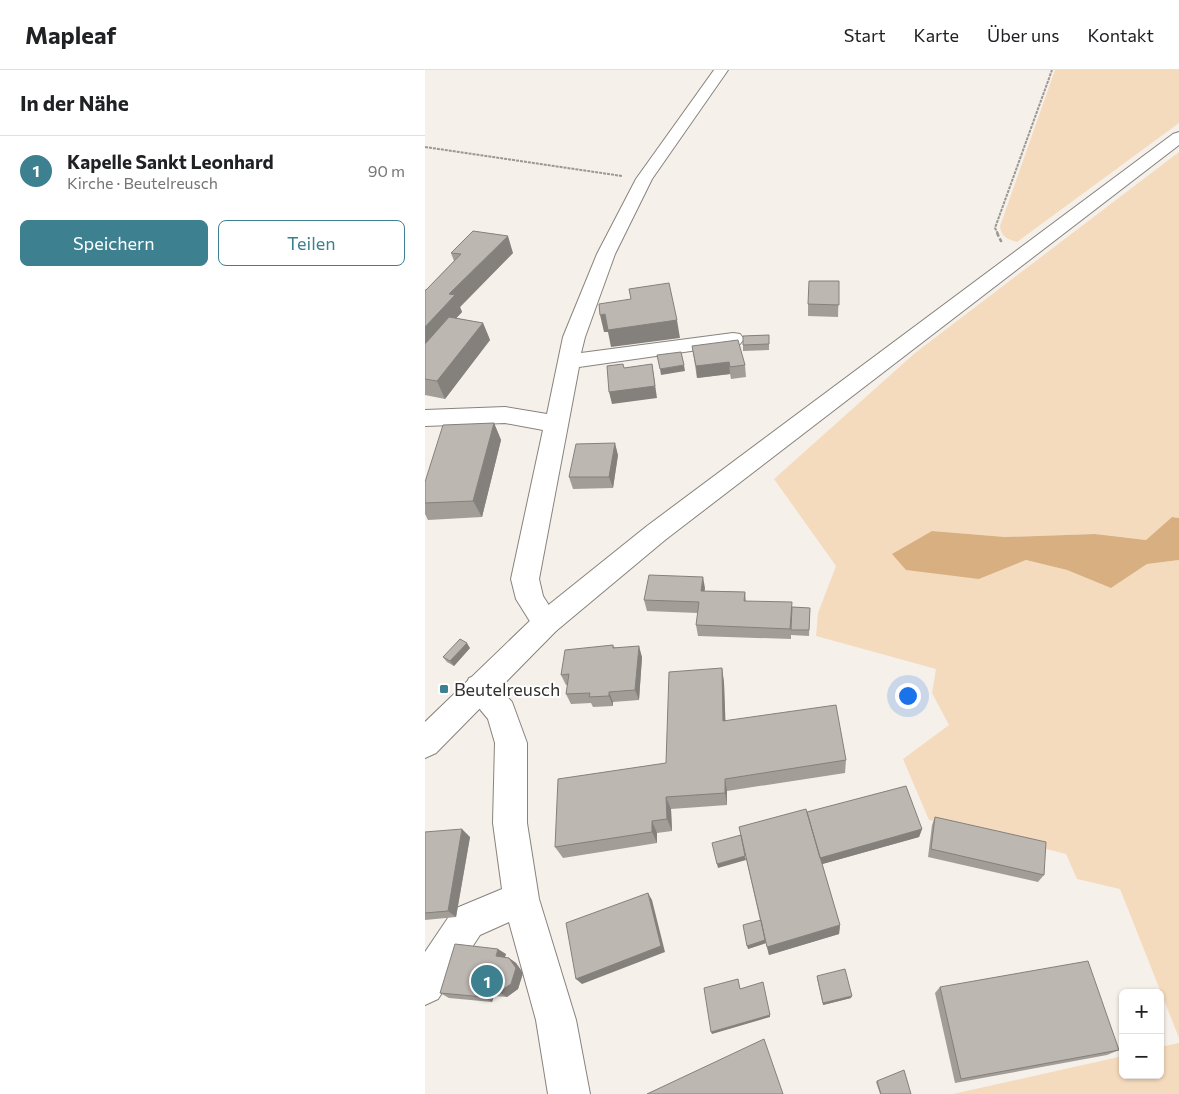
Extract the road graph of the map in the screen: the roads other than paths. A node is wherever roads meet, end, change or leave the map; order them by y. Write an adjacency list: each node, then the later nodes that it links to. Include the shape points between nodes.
1 (721, 70): 4 (street, via 644,179 606,254 574,337)
2 (1179, 137): 7 (street, via 656,532)
3 (733, 339): 4 (street)
4 (569, 362): 6 (street)
5 (425, 418): 6 (street, via 505,415)
6 (556, 424): 7 (street, via 525,579 530,599)
7 (546, 623): 8 (street)
8 (480, 687): 9 (street); 10 (street, via 501,712 511,742 510,823)
9 (425, 743)
10 (521, 899): 11 (street, via 467,922); 12 (street, via 556,1020)
11 (425, 986)
12 (569, 1094)

